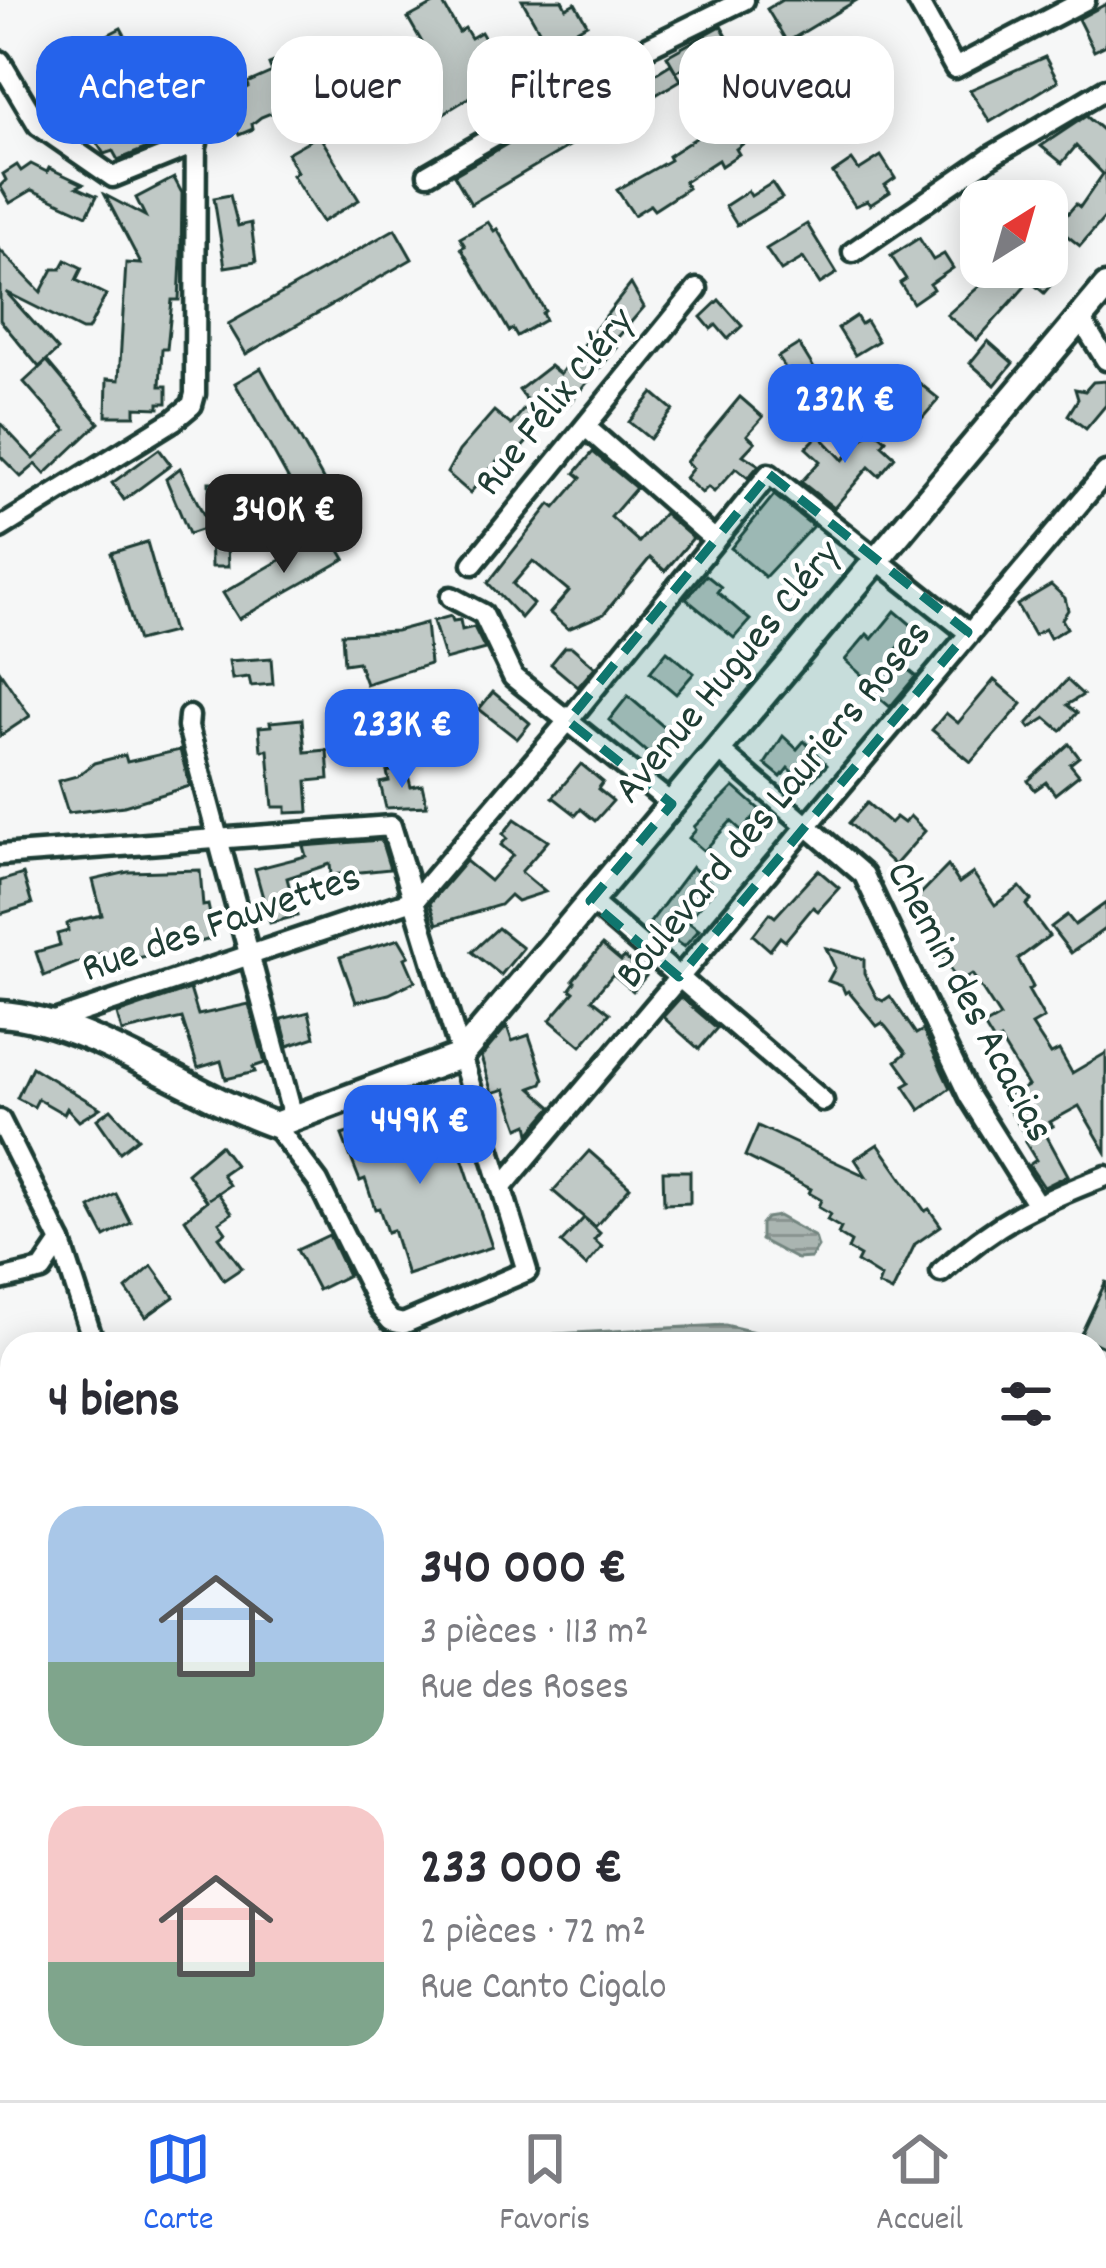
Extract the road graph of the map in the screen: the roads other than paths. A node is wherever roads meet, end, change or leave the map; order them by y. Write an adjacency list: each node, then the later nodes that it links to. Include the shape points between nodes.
1 (744, 0): 10 (street)
2 (917, 0): 3 (street, via 955,68)
3 (1085, 0)
4 (0, 61): 6 (street)
5 (1106, 89): 11 (street)
6 (36, 122)
7 (65, 144): 8 (street, via 113,177)
8 (195, 144)
9 (197, 144): 18 (street, via 192,405)
10 (428, 174)
11 (853, 252)
12 (1106, 287): 14 (street, Avenue Hugues Cléry)
13 (697, 289): 16 (street, Rue Félix Cléry)
14 (1080, 319): 15 (street); 20 (street, Avenue Hugues Cléry)
15 (1106, 361)
16 (586, 428): 19 (street); 21 (street, Rue Félix Cléry)
17 (1106, 472): 23 (street, Boulevard des Lauriers Roses)
18 (0, 528)
19 (715, 540): 20 (street, via 769,474); 25 (street)
20 (879, 558): 23 (street); 26 (street, Avenue Hugues Cléry)
21 (473, 564)
22 (451, 597): 25 (street, via 483,614 513,677)
23 (968, 632): 28 (street, Boulevard des Lauriers Roses)
24 (189, 716): 29 (street)
25 (568, 721): 27 (street); 31 (street)
26 (719, 750): 27 (street, Avenue Hugues Cléry); 28 (street, Chemin des Acacias)
27 (672, 804): 32 (street, Avenue Hugues Cléry)
28 (808, 824): 34 (street, Boulevard des Lauriers Roses); 43 (street, Chemin des Acacias, via 864,875 968,1096)
29 (215, 839): 30 (street); 31 (street, via 391,826); 33 (street)
30 (0, 855)
31 (416, 899): 33 (street, Rue des Fauvettes); 37 (street)
32 (590, 901): 34 (street); 37 (street, Avenue Hugues Cléry)
33 (248, 956): 36 (street, Rue des Fauvettes); 40 (street)
34 (679, 977): 38 (street); 42 (street, Boulevard des Lauriers Roses)
35 (0, 1014): 36 (street)
36 (50, 1022): 40 (street, via 238,1112)
37 (460, 1056): 40 (street); 42 (street)
38 (823, 1101)
39 (0, 1120): 44 (street)
40 (284, 1121): 42 (street, via 391,1321 403,1324 526,1271)
41 (1106, 1176): 43 (street)
42 (502, 1187)
43 (1036, 1203): 45 (street)
44 (61, 1242): 46 (street, via 42,1270); 47 (street)
45 (941, 1272)
46 (0, 1280)
47 (90, 1332)

